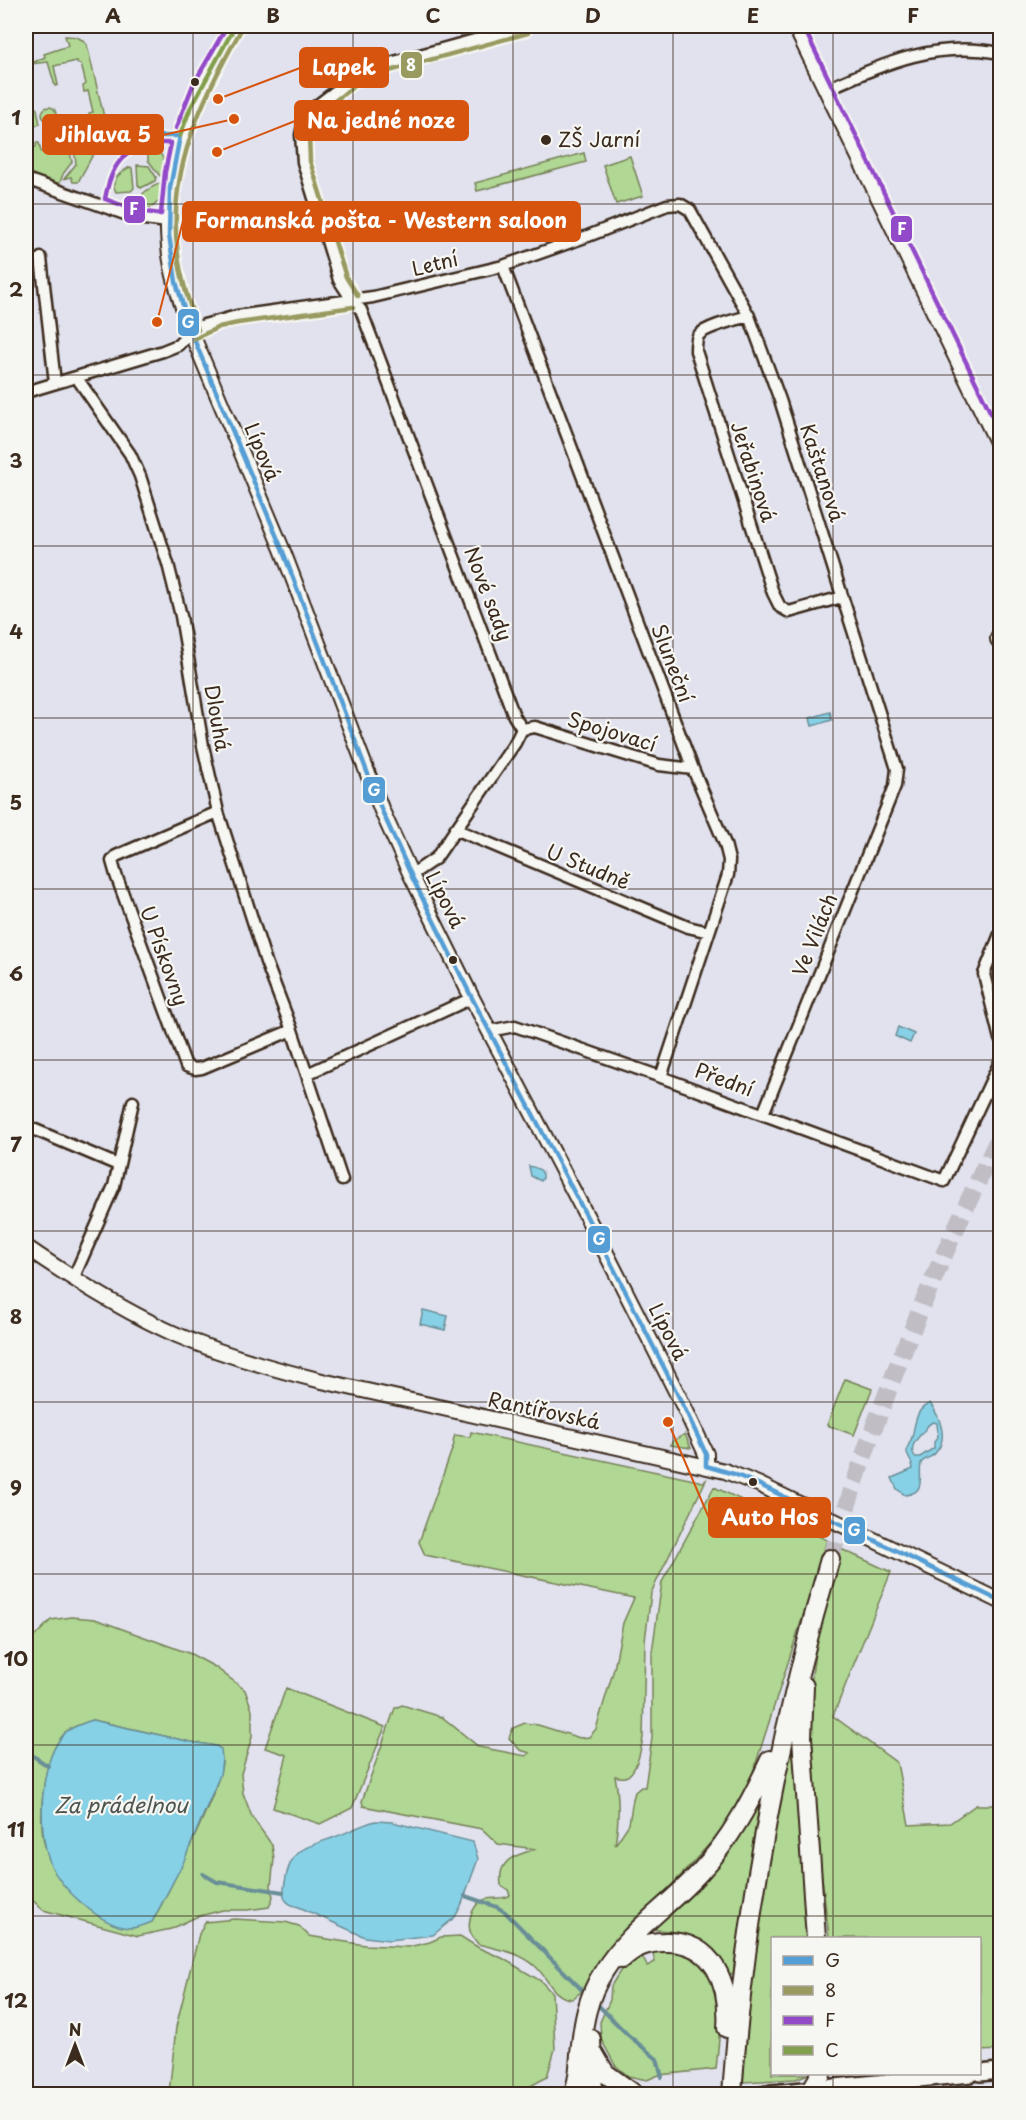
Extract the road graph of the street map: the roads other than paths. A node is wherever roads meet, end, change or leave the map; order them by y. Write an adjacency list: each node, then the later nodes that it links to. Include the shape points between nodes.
1 (235, 26): 9 (street, Lípová, via 190,109 180,136)
2 (526, 26): 4 (street, Nové sady)
3 (795, 26): 6 (street)
4 (511, 28): 12 (street, Nové sady, via 353,78 311,110 304,120 303,162 339,280)
5 (1000, 53): 6 (street, via 962,50 913,56)
6 (826, 89): 18 (street)
7 (26, 179): 9 (street, via 136,218)
8 (680, 204): 11 (street, Letní, via 667,205); 13 (street, Kaštanová, via 690,210)
9 (168, 222): 14 (street, Lípová, via 173,270)
10 (40, 258): 16 (street)
11 (503, 266): 12 (street, Letní); 21 (street, Sluneční)
12 (352, 300): 14 (street, Letní, via 237,316); 20 (street, Nové sady, via 361,310)
13 (749, 316): 19 (street, Kaštanová, via 780,400); 19 (street, Jeřabinová, via 700,334 696,351 773,593 780,607 789,612)
14 (191, 332): 15 (street, Letní, via 178,345); 25 (street, Lípová)
15 (77, 378): 16 (street, Letní); 23 (street, Dlouhá, via 130,454 140,477 181,616)
16 (55, 383): 17 (street, Letní)
17 (26, 392)
18 (1000, 448)
19 (842, 597): 22 (street, Kaštanová)
20 (522, 729): 21 (street, Spojovací, via 535,728 658,765); 24 (street)
21 (693, 769): 26 (street, Sluneční, via 729,861)
22 (897, 769): 36 (street, Ve Vilách, via 896,786)
23 (218, 812): 29 (street, Dlouhá); 29 (street, U Pískovny, via 116,856 112,861 116,875 186,1066 202,1068)
24 (456, 829): 25 (street, via 436,858); 26 (street, U Studně, via 687,927)
25 (411, 875): 28 (street, Lípová)
26 (709, 932): 34 (street, Sluneční)
27 (1000, 934): 31 (street, via 984,974)
28 (472, 998): 30 (street, Lípová); 33 (street)
29 (292, 1030): 33 (street, Dlouhá)
30 (489, 1031): 34 (street, Přední, via 515,1026); 42 (street, Lípová, via 685,1409 706,1454)
31 (1000, 1039)
32 (1000, 1062): 36 (street, Přední, via 944,1181)
33 (307, 1074): 39 (street, Dlouhá)
34 (661, 1077): 36 (street, Přední)
35 (133, 1102): 38 (street)
36 (763, 1114)
37 (26, 1126): 38 (street)
38 (118, 1165): 41 (street, via 114,1186)
39 (342, 1180)
40 (26, 1247): 41 (street, Rantířovská)
41 (73, 1279): 42 (street, Rantířovská, via 177,1335 272,1368)
42 (706, 1466): 44 (street, Rantířovská, via 758,1484)
43 (830, 1559): 45 (main road)
44 (1000, 1601)
45 (812, 1620): 46 (main road); 47 (main road, via 804,1677 802,1737)
46 (785, 1729): 48 (main road, via 727,1840 699,1874 633,1935 612,1959); 50 (main road, via 752,1896)
47 (816, 1937)
48 (601, 1983): 49 (main road); 50 (main road, via 637,1948 661,1942 688,1945 710,1960 721,1978)
49 (592, 2008): 51 (main road); 57 (main road, via 583,2025)
50 (732, 2037): 58 (main road)
51 (591, 2047): 59 (main road); 60 (main road, via 605,2073)
52 (1000, 2070): 53 (main road)
53 (981, 2073)
54 (930, 2075): 55 (main road)
55 (889, 2077): 56 (main road); 62 (main road)
56 (818, 2086): 61 (main road)
57 (575, 2092)
58 (732, 2092)
59 (593, 2094)
60 (634, 2094)
61 (762, 2094)
62 (862, 2094)

